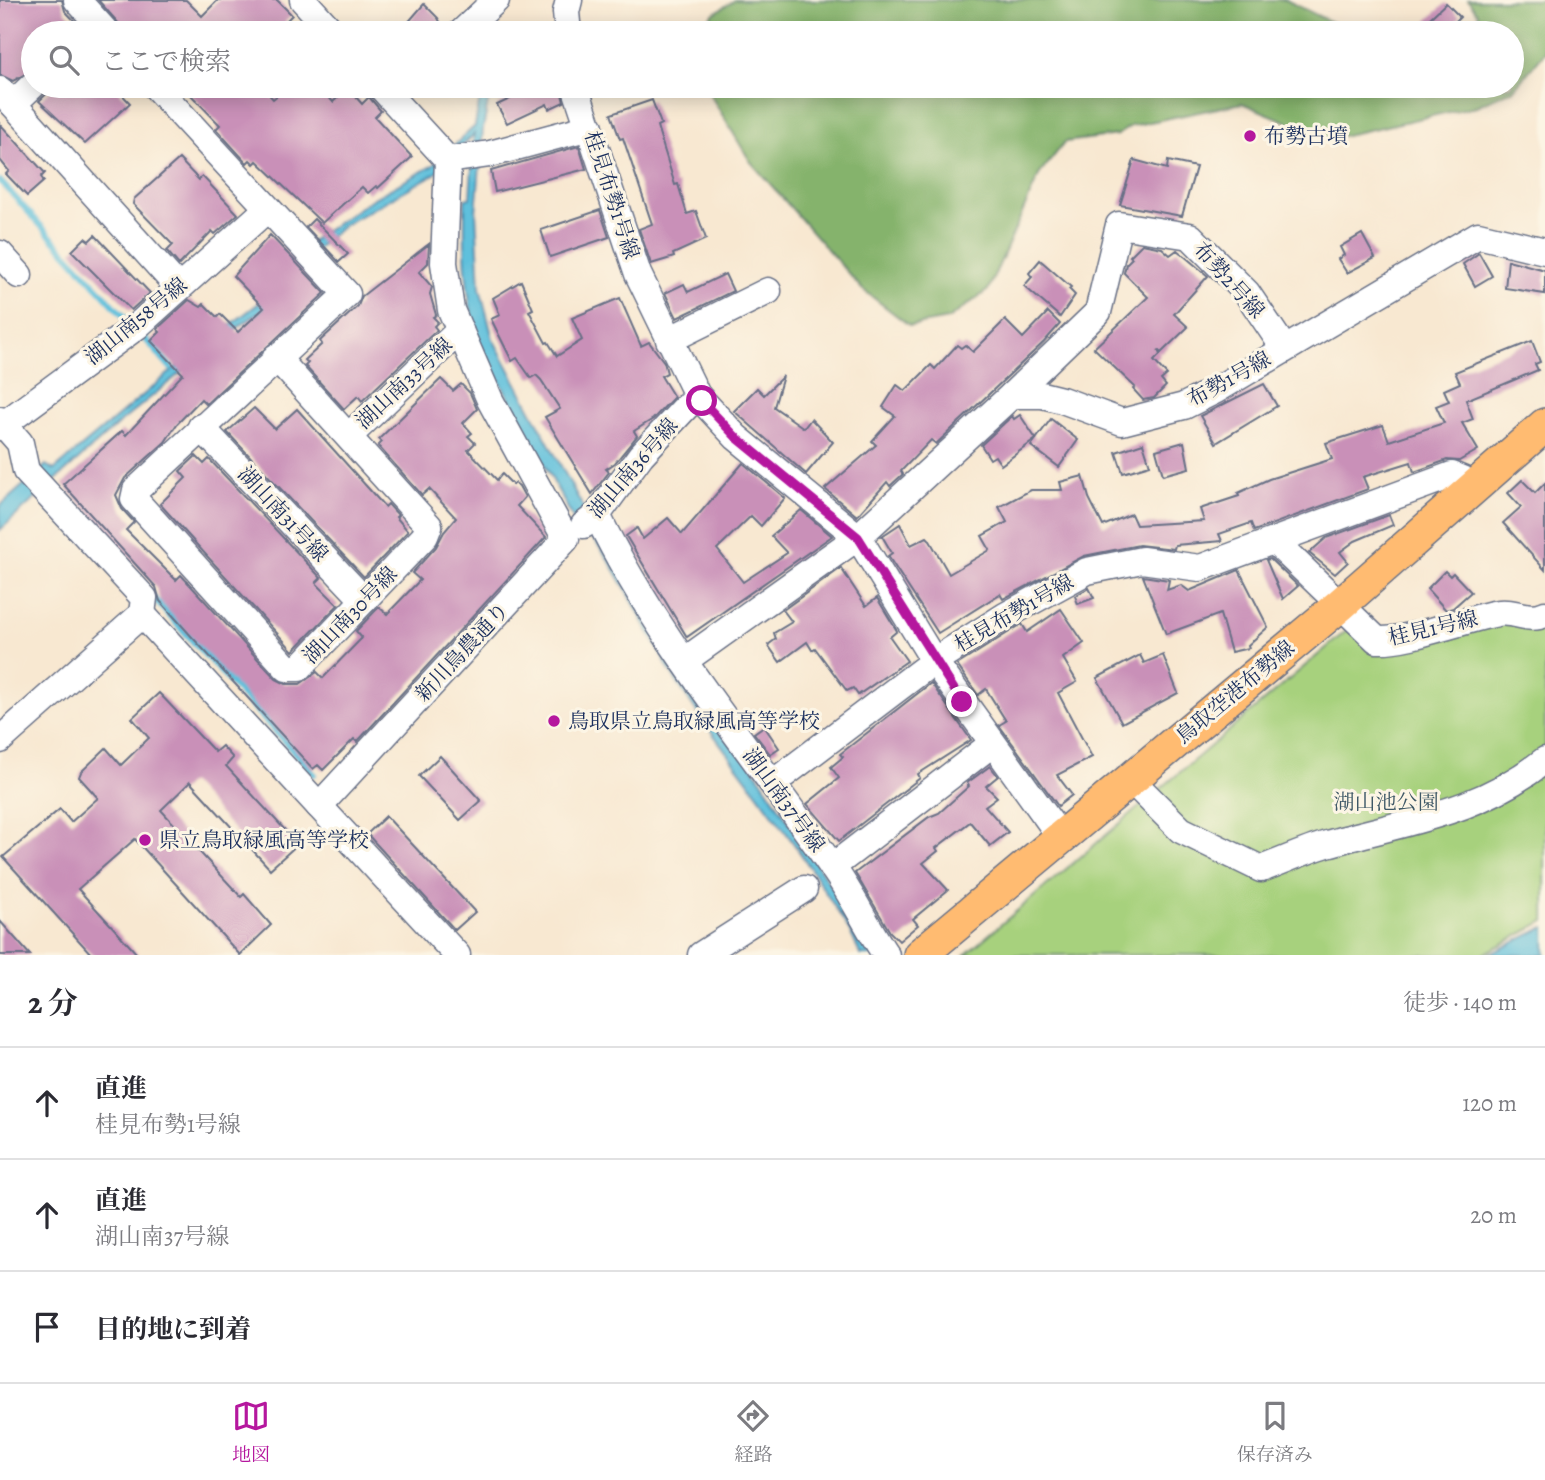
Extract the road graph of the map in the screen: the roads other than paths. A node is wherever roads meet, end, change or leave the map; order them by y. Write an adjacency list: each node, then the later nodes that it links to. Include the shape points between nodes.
1 (77, 0): 4 (street)
2 (303, 0): 5 (street)
3 (496, 0): 6 (street)
4 (92, 21)
5 (322, 21)
6 (474, 21)
7 (6, 97): 15 (street)
8 (166, 98): 13 (street, 湖山南30号線)
9 (399, 98): 12 (street)
10 (579, 98): 11 (street, 桂見布勢1号線)
11 (590, 127): 12 (street, via 490,154); 18 (street, 桂見布勢1号線, via 638,274)
12 (448, 160): 17 (street, via 444,263 451,310)
13 (267, 209): 15 (street, 湖山南58号線); 20 (street, 湖山南30号線, via 346,294)
14 (1545, 251): 19 (street, 布勢1号線, via 1478,234)
15 (179, 288): 23 (street, 湖山南58号線, via 137,326)
16 (768, 291): 18 (street)
17 (460, 330): 26 (street, 湖山南33号線); 30 (street, via 490,400)
18 (669, 340): 21 (street, 桂見布勢1号線)
19 (1284, 348): 22 (street, 布勢1号線, via 1184,405 1122,422 1042,395); 22 (street, 布勢2号線, via 1247,293 1190,236 1119,225 1098,312)
20 (276, 357): 25 (street, 湖山南30号線); 26 (street, 湖山南30号線)
21 (697, 395): 28 (street, 湖山南36号線, via 641,455); 29 (street, 桂見布勢1号線, via 736,437)
22 (1012, 395): 29 (street)
23 (1, 424): 34 (street, via 20,443 26,471 144,598)
24 (1545, 425): 27 (main road, 鳥取空港布勢線)
25 (201, 427): 32 (street, 湖山南31号線); 32 (street, 湖山南30号線, via 136,490 134,499 287,668 299,668)
26 (349, 436): 32 (street, 湖山南30号線, via 429,526 425,536)
27 (1476, 485): 31 (street, 桂見布勢1号線, via 1452,475); 33 (main road, 鳥取空港布勢線)
28 (597, 514): 30 (street, 湖山南36号線); 36 (street, 湖山南37号線)
29 (858, 537): 36 (street); 37 (street, 桂見布勢1号線)
30 (566, 538): 43 (street, 新川鳥農通り)
31 (1274, 541): 33 (street, 桂見1号線); 37 (street, 桂見布勢1号線, via 1200,568 1142,560 1087,571)
32 (364, 600)
33 (1340, 605): 35 (street, 桂見1号線, via 1377,640 1387,641 1502,612 1534,620); 41 (main road, 鳥取空港布勢線)
34 (142, 614): 38 (street); 43 (street)
35 (1545, 614)
36 (684, 661): 42 (street, 湖山南37号線)
37 (934, 661): 39 (street); 42 (street)
38 (0, 740)
39 (992, 744): 44 (street); 45 (street, 湖山南37号線)
40 (1545, 760): 41 (street, via 1483,799 1439,817 1323,845 1261,869 1181,830)
41 (1130, 779): 44 (main road, 鳥取空港布勢線)
42 (772, 783): 45 (street, 湖山南37号線)
43 (319, 806): 47 (street)
44 (1060, 836): 50 (main road, 鳥取空港布勢線)
45 (832, 867): 49 (street)
46 (804, 889): 48 (street)
47 (457, 955)
48 (701, 955)
49 (886, 955)
50 (920, 955)

